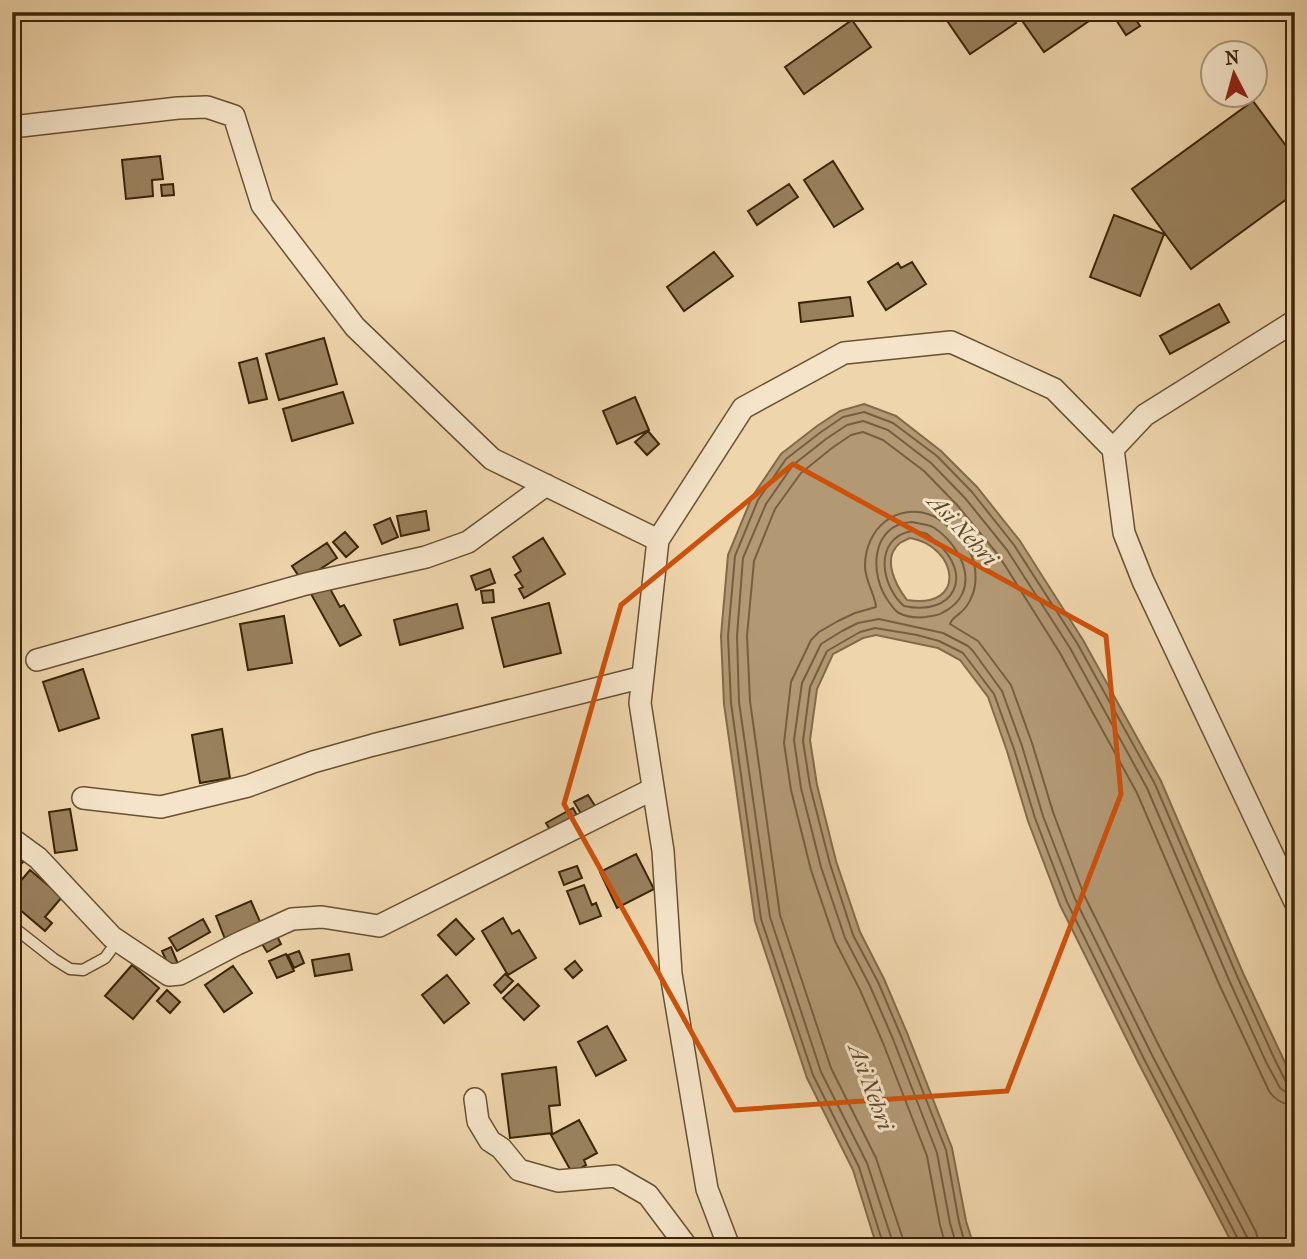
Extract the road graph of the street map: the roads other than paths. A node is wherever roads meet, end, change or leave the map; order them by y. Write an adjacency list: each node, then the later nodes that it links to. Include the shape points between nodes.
1 (12, 127): 4 (street, via 178,107 206,107 234,116 262,205 355,327 492,459)
2 (1295, 321): 3 (street, via 1145,415)
3 (1113, 449): 5 (street, via 1054,389 951,342 844,353 743,408); 11 (street, via 1124,533 1143,581)
4 (547, 485): 5 (street); 6 (street, via 468,542 426,557 306,584)
5 (658, 540): 7 (street)
6 (37, 660)
7 (643, 677): 8 (street, via 640,703); 9 (street, via 373,744 248,786 161,807)
8 (653, 789): 13 (street, via 379,926 322,917 292,919 180,974 169,975); 16 (street, via 663,851 670,974 707,1189)
9 (83, 798)
10 (12, 839): 13 (street, via 38,858)
11 (1295, 902)
12 (12, 926): 13 (lane, via 70,969 83,970 105,958)
13 (118, 940)
14 (475, 1099): 15 (street, via 478,1121 489,1140 519,1170 558,1181 615,1177 648,1195)
15 (687, 1247)
16 (729, 1247)

